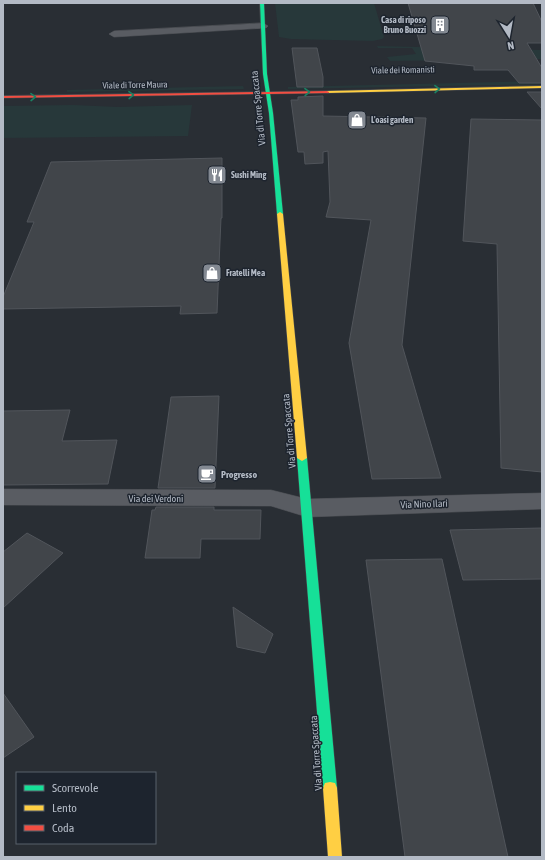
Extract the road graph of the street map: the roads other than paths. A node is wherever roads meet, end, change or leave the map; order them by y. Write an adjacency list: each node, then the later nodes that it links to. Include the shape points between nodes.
1 (262, 3): 2 (street, Via di Torre Spaccata)
2 (263, 26): 3 (street); 4 (street, Via di Torre Spaccata)
3 (114, 34)
4 (262, 83): 5 (street); 9 (street, Via di Torre Spaccata)
5 (277, 83)
6 (86, 86): 8 (street)
7 (542, 87): 9 (street, Viale dei Romanisti, one-way to 7)
8 (3, 88)
9 (268, 93): 10 (street, Viale di Torre Maura, one-way to 9); 13 (street, Via di Torre Spaccata)
10 (3, 97)
11 (3, 497): 13 (street, Via dei Verdoni, via 271,498)
12 (542, 501): 13 (street, Via Nino Ilari)
13 (307, 508): 14 (street, Via di Torre Spaccata)
14 (335, 857)

